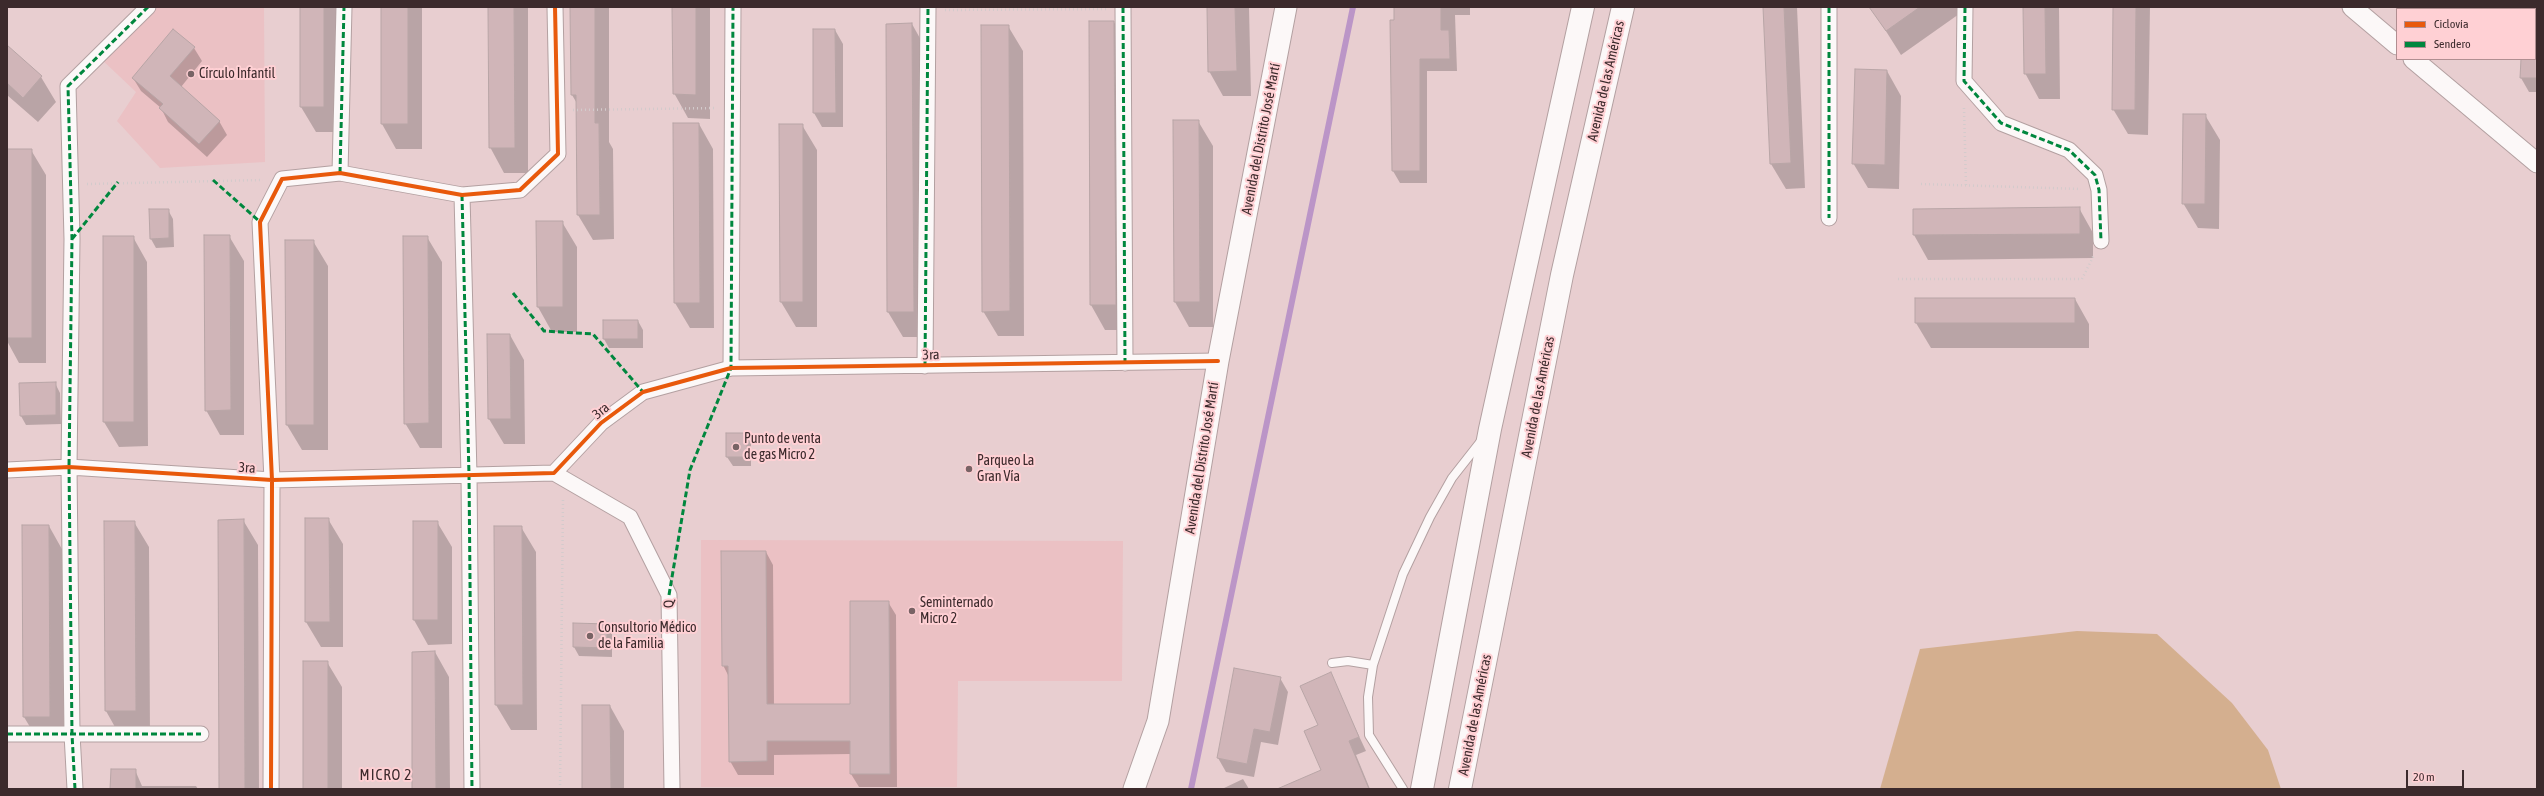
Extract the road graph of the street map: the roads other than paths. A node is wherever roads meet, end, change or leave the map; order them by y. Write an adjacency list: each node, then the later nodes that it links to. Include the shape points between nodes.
1 (148, 7): 25 (street, via 68,86 72,186)
2 (344, 7): 16 (street)
3 (556, 7): 17 (street, via 558,154 520,190)
4 (733, 7): 23 (street)
5 (1286, 7): 20 (main road, Avenida del Distrito José Martí)
6 (1583, 7): 24 (main road)
7 (1623, 7): 42 (main road, Avenida de las Américas, via 1562,275)
8 (1829, 7): 18 (street)
9 (1965, 7): 19 (street, via 1964,81 2001,123 2069,150 2095,175 2099,190)
10 (2352, 7): 13 (street)
11 (1123, 8): 21 (street)
12 (928, 9): 22 (street)
13 (2396, 44)
14 (2414, 60): 15 (street)
15 (2537, 163)
16 (340, 173): 17 (street); 29 (street, via 282,179 260,222)
17 (462, 195): 27 (street)
18 (1829, 218)
19 (2101, 241)
20 (1218, 361): 21 (street, 3ra); 39 (main road, Avenida del Distrito José Martí, via 1158,721)
21 (1125, 364): 22 (street, 3ra)
22 (925, 366): 23 (street, 3ra)
23 (731, 368): 28 (street, 3ra, via 643,392 601,423)
24 (1490, 429): 31 (lane, via 1452,478 1430,517 1403,574); 41 (main road)
25 (69, 467): 26 (street, 3ra); 29 (street, 3ra); 33 (street)
26 (7, 470)
27 (469, 475): 28 (street, 3ra); 29 (street, 3ra); 37 (street)
28 (559, 476): 38 (street, Q, via 630,517 670,596)
29 (272, 480): 36 (street)
30 (1332, 663): 31 (lane, via 1348,661)
31 (1373, 665): 40 (lane, via 1368,697 1369,735)
32 (7, 734): 33 (street)
33 (72, 734): 34 (street); 35 (street)
34 (200, 734)
35 (75, 789)
36 (271, 789)
37 (472, 789)
38 (672, 789)
39 (1134, 789)
40 (1403, 789)
41 (1422, 789)
42 (1460, 789)

